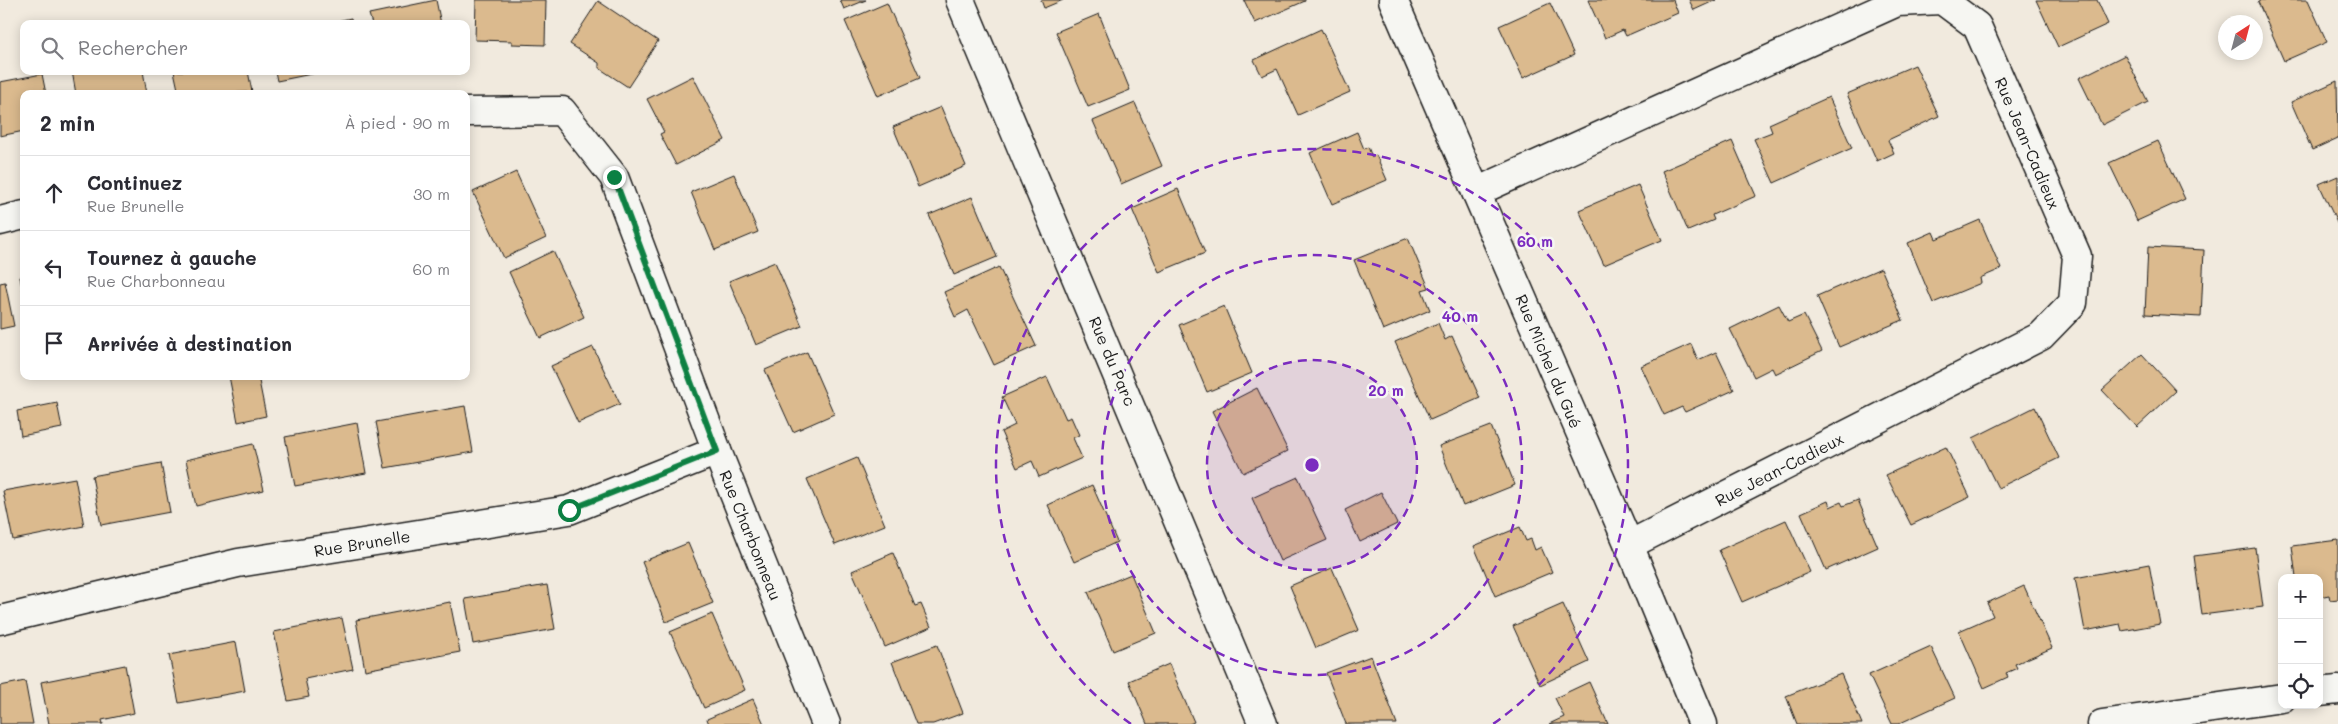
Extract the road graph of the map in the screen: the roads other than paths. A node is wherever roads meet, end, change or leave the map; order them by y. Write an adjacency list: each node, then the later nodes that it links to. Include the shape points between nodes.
1 (960, 0): 14 (street, Rue du Parc)
2 (1393, 0): 4 (street, Rue Michel du Gué)
3 (470, 112): 7 (street, Rue Charbonneau, via 562,111 614,177)
4 (1476, 192): 8 (street, Rue Michel du Gué); 8 (street, Rue Jean-Cadieux, via 1897,2 1942,0 1978,26 2077,256 2073,303 2041,336)
5 (20, 216): 6 (street)
6 (0, 221)
7 (717, 451): 9 (street, Rue Brunelle, via 569,510 238,563); 13 (street, Rue Charbonneau)
8 (1629, 545): 15 (street, Rue Michel du Gué)
9 (0, 620)
10 (2338, 690): 11 (street)
11 (2323, 692)
12 (2278, 699): 16 (street)
13 (826, 724)
14 (1263, 724)
15 (1703, 724)
16 (2102, 724)

